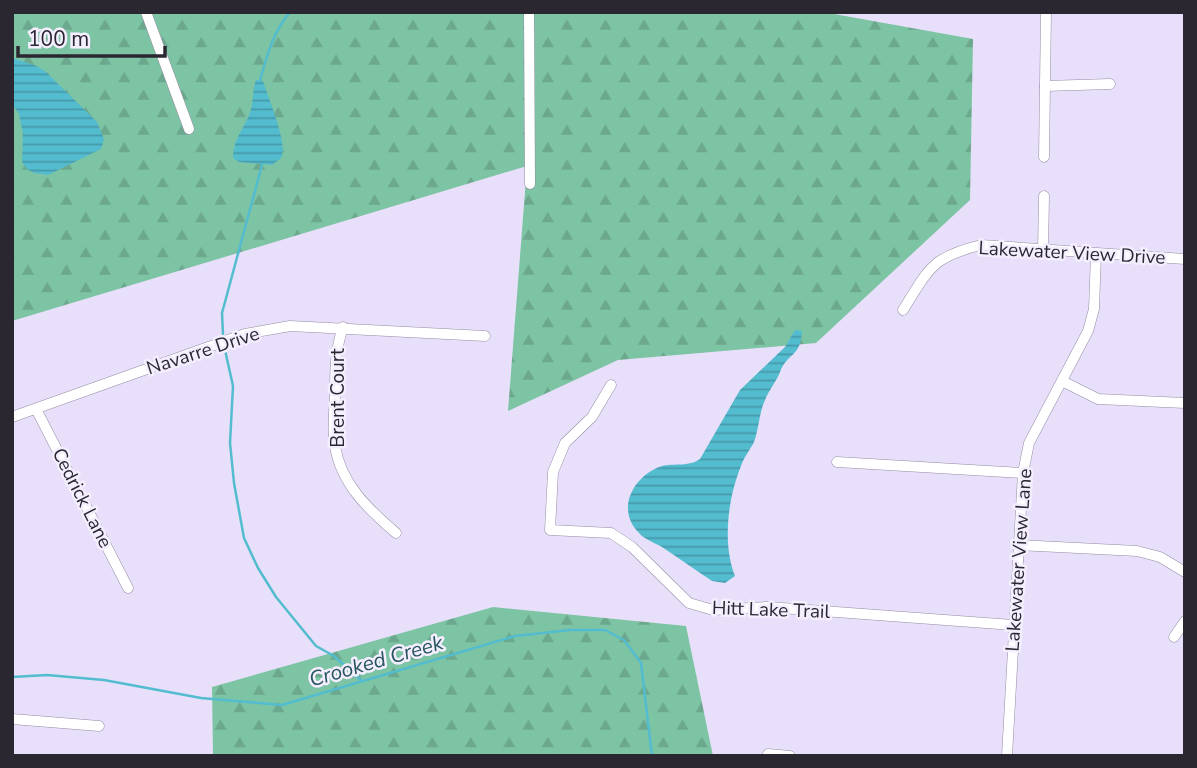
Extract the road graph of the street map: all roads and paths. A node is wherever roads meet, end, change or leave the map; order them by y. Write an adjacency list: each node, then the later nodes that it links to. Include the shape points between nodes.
1 (146, 12): 6 (street)
2 (529, 12): 8 (street)
3 (1046, 12): 5 (street)
4 (1110, 84): 5 (street)
5 (1045, 86): 7 (street)
6 (189, 130)
7 (1044, 157)
8 (530, 184)
9 (1044, 196): 10 (street)
10 (1043, 250): 11 (street, Lakewater View Drive); 13 (street, Lakewater View Drive, via 981,245 956,251 933,264)
11 (1097, 254): 12 (street, Lakewater View Drive); 16 (street, Lakewater View Lane, via 1088,331)
12 (1185, 259)
13 (903, 310)
14 (342, 327): 15 (street, Navarre Drive); 19 (street, Navarre Drive, via 290,326 245,334); 23 (street, Brent Court, via 335,365 334,444 339,464 366,507)
15 (485, 336)
16 (1062, 381): 18 (street, via 1098,399); 22 (street, Lakewater View Lane, via 1029,443)
17 (611, 385): 28 (street, Hitt Lake Trail, via 593,417 565,443 553,472 550,530 611,533 632,547 689,603 713,610 768,607)
18 (1185, 403)
19 (36, 409): 20 (street, Navarre Drive); 26 (street, Cedrick Lane)
20 (12, 417)
21 (837, 462): 22 (street)
22 (1023, 473): 24 (street, Lakewater View Lane)
23 (396, 533)
24 (1018, 545): 25 (street, via 1137,551 1160,557); 28 (street, Lakewater View Lane)
25 (1185, 572)
26 (128, 588)
27 (1185, 621): 29 (street)
28 (1013, 625): 34 (street, Lakewater View Lane)
29 (1174, 637)
30 (12, 719): 31 (street)
31 (99, 726)
32 (768, 754): 33 (street)
33 (790, 756)
34 (1007, 756)

